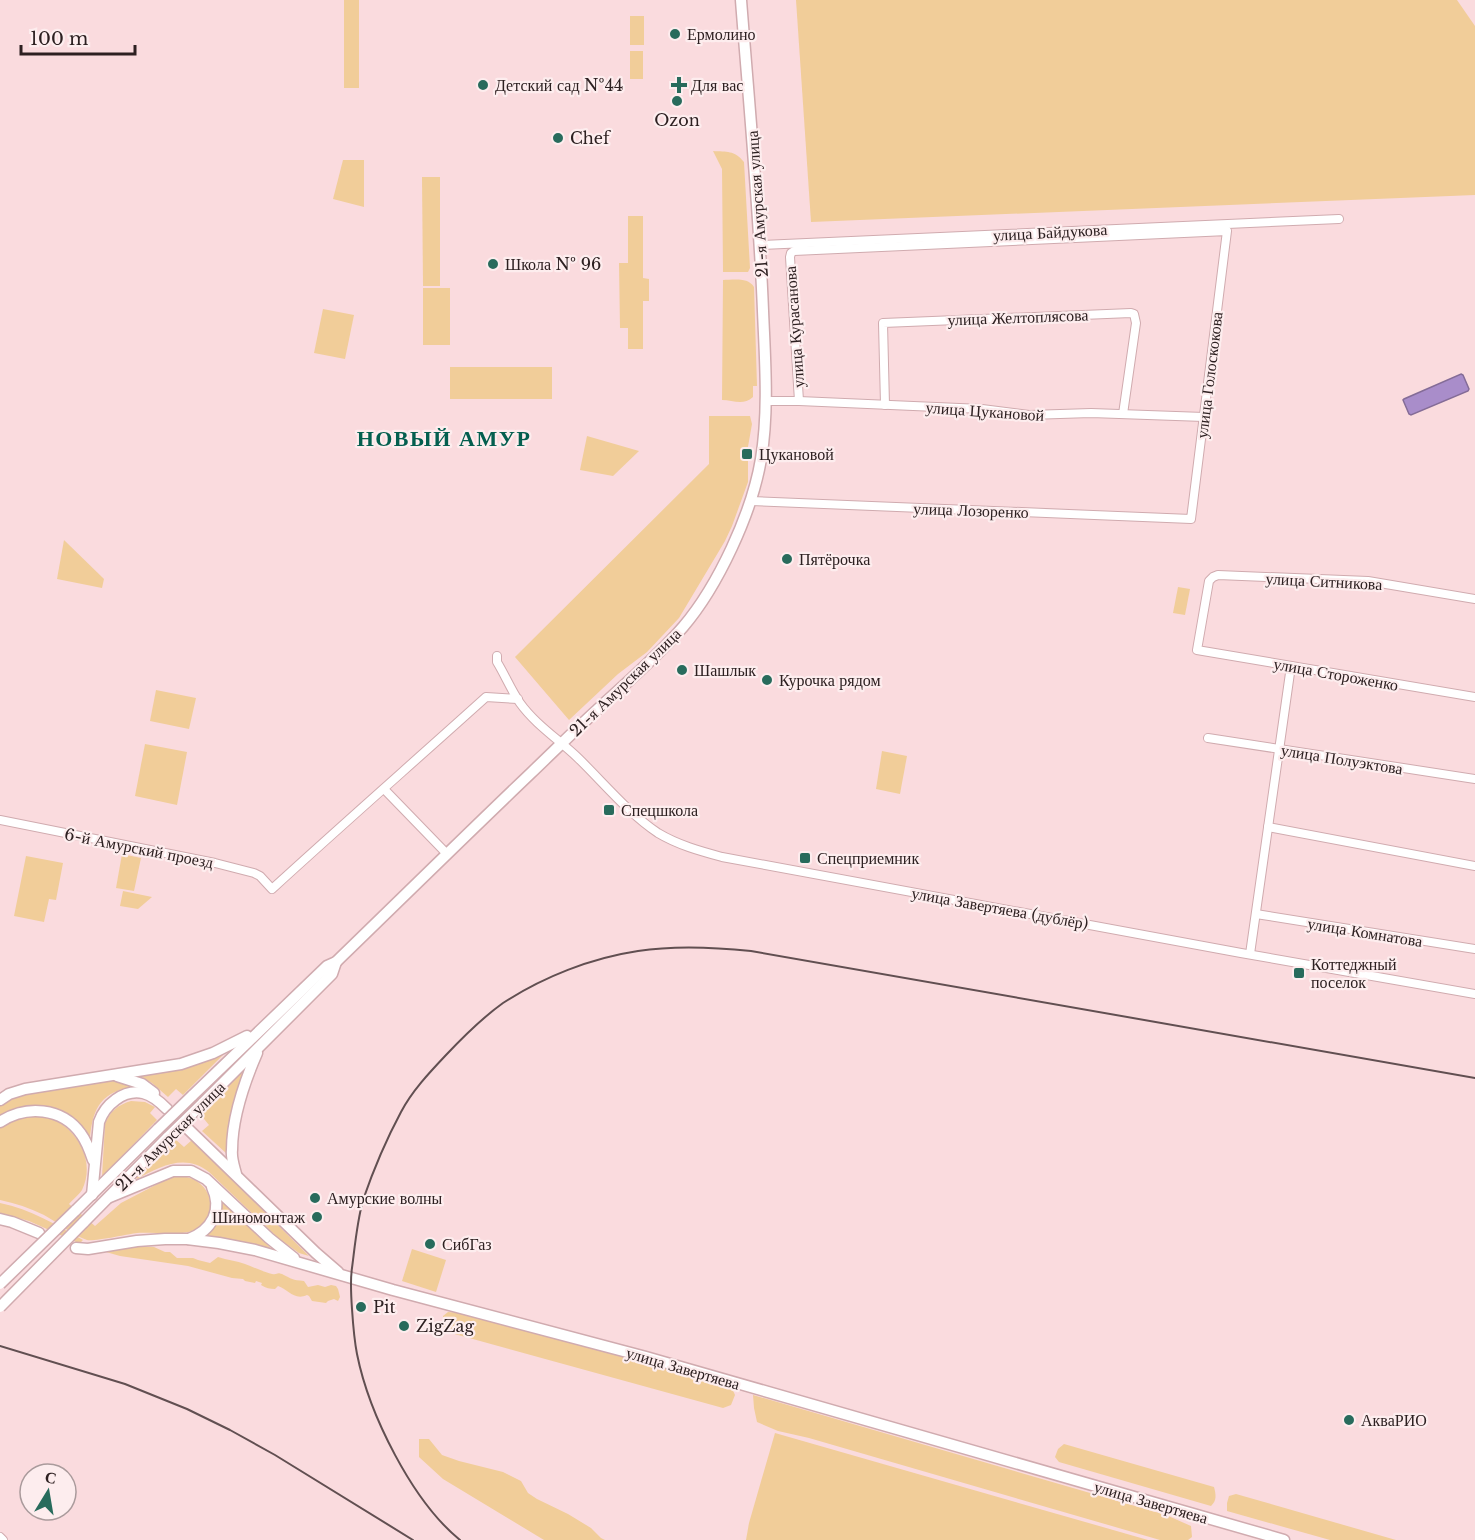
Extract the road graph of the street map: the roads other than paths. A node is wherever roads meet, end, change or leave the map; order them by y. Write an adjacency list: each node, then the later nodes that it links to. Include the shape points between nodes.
1 (741, 0): 4 (main road, 21-я Амурская улица)
2 (1339, 219): 4 (street, улица Байдукова)
3 (1227, 231): 5 (street, улица Байдукова); 10 (street, улица Голоскокова)
4 (760, 245): 6 (main road, 21-я Амурская улица)
5 (791, 253): 7 (street, улица Курасанова)
6 (766, 400): 7 (street, улица Цукановой); 11 (main road, 21-я Амурская улица, via 761,459)
7 (799, 401): 8 (street, улица Цукановой)
8 (885, 405): 9 (street, улица Цукановой, via 1029,415); 9 (street, улица Желтоплясова, via 883,323 1131,313 1136,322)
9 (1123, 414): 10 (street, улица Цукановой)
10 (1204, 417): 12 (street, улица Голоскокова)
11 (751, 501): 12 (street, улица Лозоренко); 20 (main road, 21-я Амурская улица, via 735,542 685,625)
12 (1191, 519)
13 (1475, 599): 14 (street, улица Ситникова, via 1368,581 1218,575 1209,580)
14 (1197, 650): 16 (street, улица Стороженко)
15 (497, 656): 18 (street, улица Завертяева (дублёр))
16 (1291, 666): 17 (street, улица Стороженко); 21 (street)
17 (1475, 697)
18 (518, 699): 20 (street, улица Завертяева (дублёр)); 23 (street, via 486,696)
19 (1208, 738): 21 (street, улица Полуэктова)
20 (562, 743): 26 (main road, 21-я Амурская улица); 30 (street, улица Завертяева (дублёр), via 641,820 676,843 697,850)
21 (1279, 749): 22 (street, улица Полуэктова); 25 (street)
22 (1475, 779)
23 (384, 789): 24 (street, 6-й Амурский проезд, via 272,889 254,873 215,862); 26 (street)
24 (0, 820)
25 (1268, 827): 27 (street); 28 (street)
26 (447, 854): 31 (main road, 21-я Амурская улица)
27 (1475, 866)
28 (1256, 914): 29 (street, улица Комнатова); 30 (street)
29 (1475, 949)
30 (1250, 954): 32 (street, улица Завертяева (дублёр))
31 (336, 962): 33 (main road, 21-я Амурская улица, via 327,966); 34 (main road, 21-я Амурская улица, via 332,974)
32 (1475, 994)
33 (253, 1036): 35 (main road, via 191,1061); 42 (main road, 21-я Амурская улица, bridge)
34 (259, 1047): 40 (main road, via 242,1091 235,1124 231,1151); 43 (main road, 21-я Амурская улица, bridge)
35 (111, 1075): 36 (main road, via 26,1089); 39 (main road, via 142,1084 164,1106 138,1092 110,1103 99,1122)
36 (0, 1100)
37 (0, 1122): 39 (main road, via 26,1111 56,1114 80,1132)
38 (186, 1127): 40 (main road)
39 (95, 1167): 42 (main road)
40 (237, 1177): 48 (main road)
41 (211, 1184): 43 (main road, via 191,1171 173,1170); 46 (main road, via 216,1197 214,1218 207,1228); 49 (main road, via 282,1249)
42 (92, 1195): 51 (main road, 21-я Амурская улица, bridge)
43 (110, 1197): 52 (main road, 21-я Амурская улица, bridge)
44 (0, 1219): 45 (main road)
45 (39, 1233)
46 (187, 1239): 47 (main road, улица Завертяева); 49 (main road, улица Завертяева, via 246,1248)
47 (76, 1248)
48 (316, 1253): 49 (main road, via 315,1262); 50 (main road)
49 (308, 1266): 50 (main road, улица Завертяева)
50 (341, 1275): 53 (main road, улица Завертяева, via 646,1357)
51 (0, 1284)
52 (0, 1307)
53 (1284, 1540)

